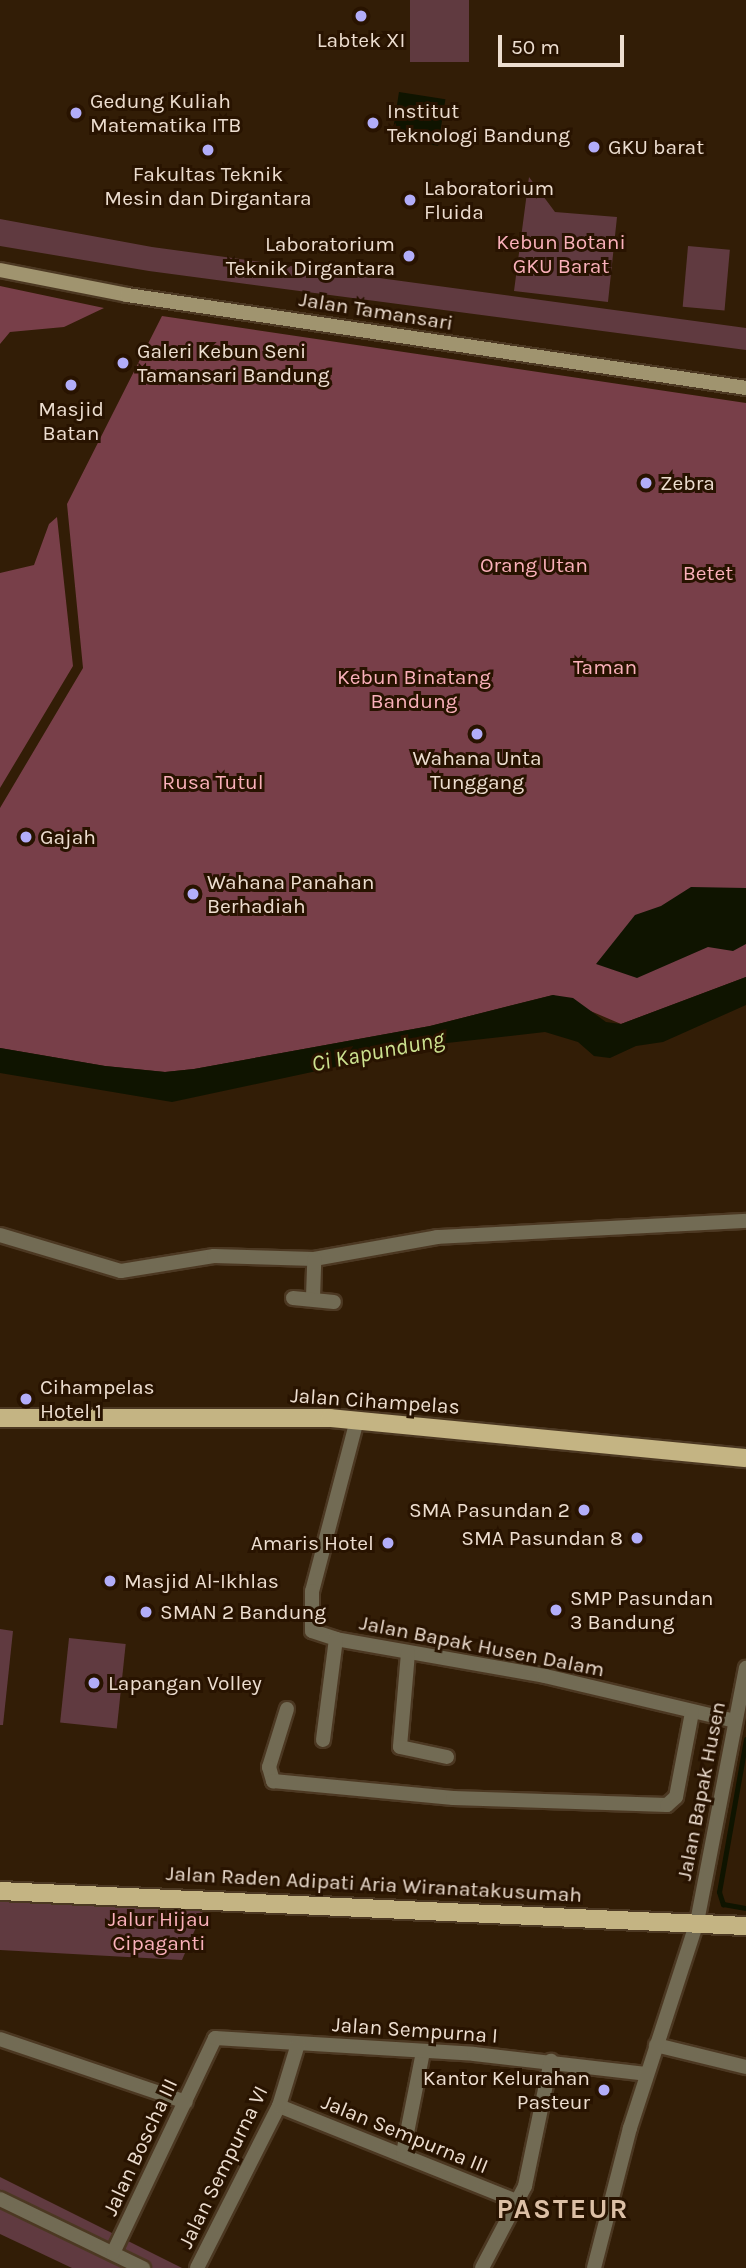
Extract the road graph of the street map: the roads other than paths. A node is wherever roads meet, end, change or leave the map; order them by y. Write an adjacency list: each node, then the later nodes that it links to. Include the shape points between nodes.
1 (0, 271): 2 (main road, Jalan Tamansari, via 127,295)
2 (746, 388)
3 (746, 1221): 5 (street, via 437,1237)
4 (0, 1235): 5 (street, via 121,1271 214,1256)
5 (314, 1259): 6 (street)
6 (313, 1297): 7 (street); 8 (street)
7 (293, 1298)
8 (334, 1302)
9 (0, 1418): 10 (main road, Jalan Cihampelas)
10 (357, 1420): 11 (main road, Jalan Cihampelas); 12 (street, Jalan Bapak Husen Dalam, via 312,1591 312,1631)
11 (746, 1458)
12 (336, 1639): 13 (street, Jalan Bapak Husen Dalam); 18 (street)
13 (408, 1653): 16 (street, Jalan Bapak Husen Dalam, via 545,1676); 19 (street, via 400,1746)
14 (746, 1668): 17 (street, Jalan Bapak Husen)
15 (287, 1709): 16 (street, via 270,1767 273,1781 453,1798 667,1805 676,1797)
16 (692, 1712): 17 (street, Jalan Bapak Husen Dalam)
17 (735, 1721): 21 (street, Jalan Bapak Husen)
18 (323, 1741)
19 (447, 1757)
20 (0, 1891): 21 (main road, Jalan Raden Adipati Aria Wiranatakusumah)
21 (697, 1922): 22 (main road, Jalan Raden Adipati Aria Wiranatakusumah); 25 (street, Jalan Bapak Husen)
22 (746, 1926)
23 (0, 2039): 31 (street)
24 (298, 2044): 26 (street, Jalan Sempurna I); 27 (street, Jalan Sempurna I, via 215,2038); 32 (street, Jalan Sempurna VI)
25 (656, 2045): 29 (street); 30 (street, Jalan Bapak Husen)
26 (423, 2052): 28 (street, Jalan Sempurna I); 33 (street)
27 (204, 2057): 31 (street, Jalan Boscha III)
28 (551, 2061): 30 (street, Jalan Sempurna I); 35 (street, via 525,2186)
29 (746, 2067)
30 (640, 2073): 40 (street, Jalan Bapak Husen)
31 (186, 2102): 36 (street, Jalan Boscha III)
32 (279, 2106): 33 (street, Jalan Sempurna III); 38 (street, Jalan Sempurna VI)
33 (403, 2153): 35 (street, Jalan Sempurna III)
34 (0, 2199): 36 (street)
35 (516, 2201): 39 (street)
36 (113, 2253): 37 (street)
37 (143, 2268)
38 (197, 2268)
39 (482, 2268)
40 (594, 2268)

